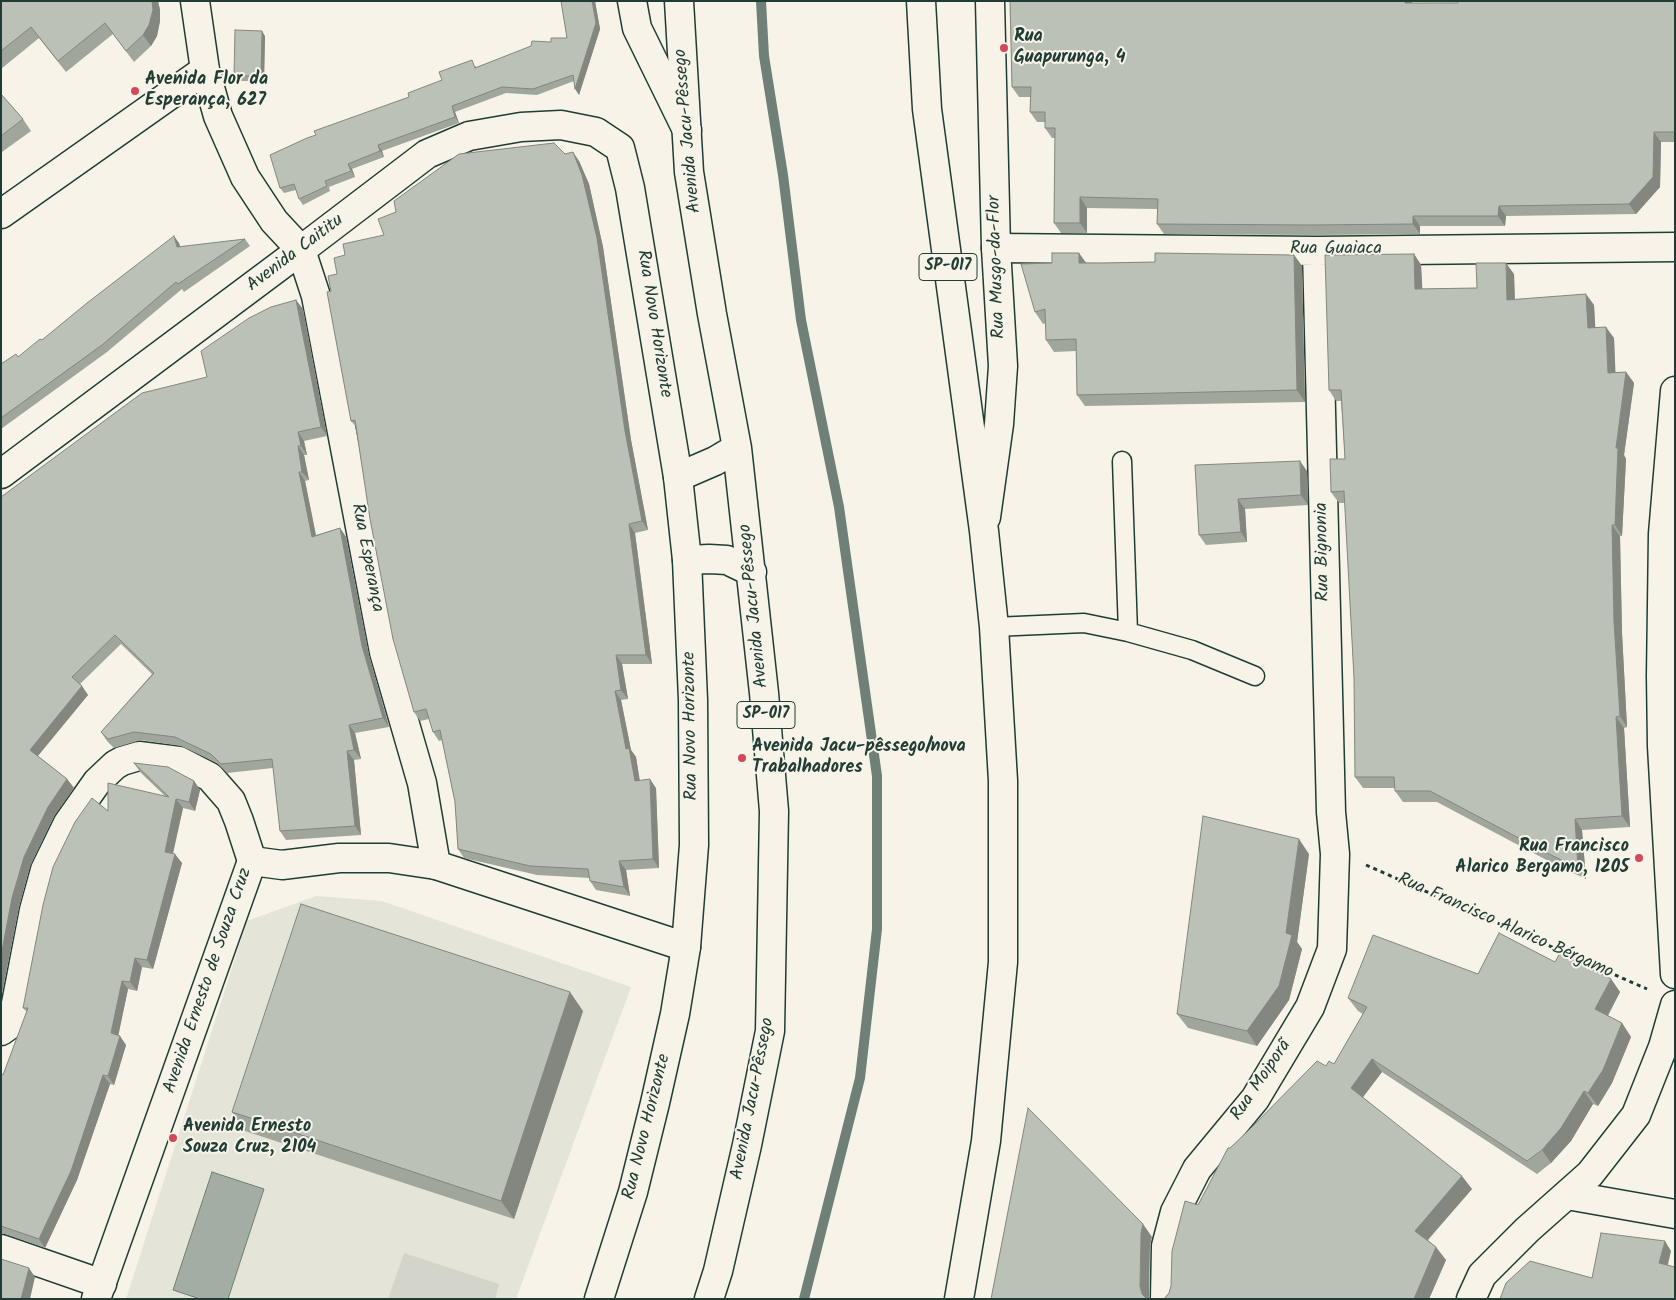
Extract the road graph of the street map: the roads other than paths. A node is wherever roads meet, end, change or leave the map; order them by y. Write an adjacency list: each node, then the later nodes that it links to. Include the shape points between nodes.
1 (195, 1): 6 (main road)
2 (632, 1): 7 (main road, via 637,28)
3 (679, 1): 7 (main road, Avenida Jacu-Pêssego / SP-017)
4 (921, 1): 19 (main road, SP-017, via 927,109)
5 (990, 1): 11 (main road, Rua Musgo-da-Flor)
6 (205, 70): 9 (main road); 12 (main road, via 218,116 245,176 274,221)
7 (687, 130): 15 (main road, Avenida Jacu-Pêssego / SP-017, via 689,172)
8 (620, 148): 12 (main road, Avenida Caititu, via 596,132 561,125 521,127 469,136 427,154); 18 (main road, Rua Novo Horizonte, via 630,188)
9 (1, 214)
10 (1675, 247): 13 (main road, Rua Guaiaca)
11 (996, 248): 13 (main road, Rua Guaiaca); 19 (main road, Rua Musgo-da-Flor, via 1003,366 999,424)
12 (301, 250): 17 (main road, Avenida Caititu); 28 (main road, Rua Esperança, via 316,296 384,652 422,783)
13 (1317, 251): 26 (main road, Rua Bignonia, via 1331,812)
14 (1675, 392): 25 (main road, via 1663,534)
15 (737, 448): 18 (main road); 21 (main road, Avenida Jacu-Pêssego / SP-017)
16 (1122, 462): 23 (lane)
17 (1, 474)
18 (678, 477): 20 (main road, Rua Novo Horizonte)
19 (984, 531): 22 (main road, SP-017)
20 (687, 560): 21 (main road, via 727,560); 29 (main road, Rua Novo Horizonte, via 693,700 694,845)
21 (752, 572): 38 (main road, Avenida Jacu-Pêssego / SP-017, via 774,811 770,1031 747,1144)
22 (994, 628): 23 (lane, via 1084,623); 39 (main road, SP-017, via 1003,781 1003,962 986,1141)
23 (1128, 632): 24 (lane, via 1192,650)
24 (1255, 676)
25 (1668, 677): 30 (main road, via 1662,746)
26 (1335, 854): 40 (main road, Rua Moiporã, via 1332,949 1314,998 1255,1099 1197,1169 1175,1212 1166,1246)
27 (252, 861): 28 (main road, Avenida Ernesto de Souza Cruz, via 282,865 340,858 389,858); 32 (main road, via 231,801 210,777 180,761 139,756 115,765 97,782 68,823 46,870 34,910 14,1014 8,1026); 36 (main road, Avenida Ernesto de Souza Cruz)
28 (436, 865): 29 (main road, Avenida Ernesto de Souza Cruz)
29 (686, 948): 37 (main road, Rua Novo Horizonte, via 653,1112 633,1192)
30 (1675, 974)
31 (1675, 1005): 33 (main road, via 1663,1048 1636,1115 1590,1174)
32 (1, 1031)
33 (1567, 1194): 34 (main road); 41 (main road, via 1482,1275)
34 (1675, 1214)
35 (1, 1248): 36 (main road)
36 (99, 1291)
37 (599, 1299)
38 (709, 1299)
39 (959, 1299)
40 (1166, 1299)
41 (1471, 1299)

